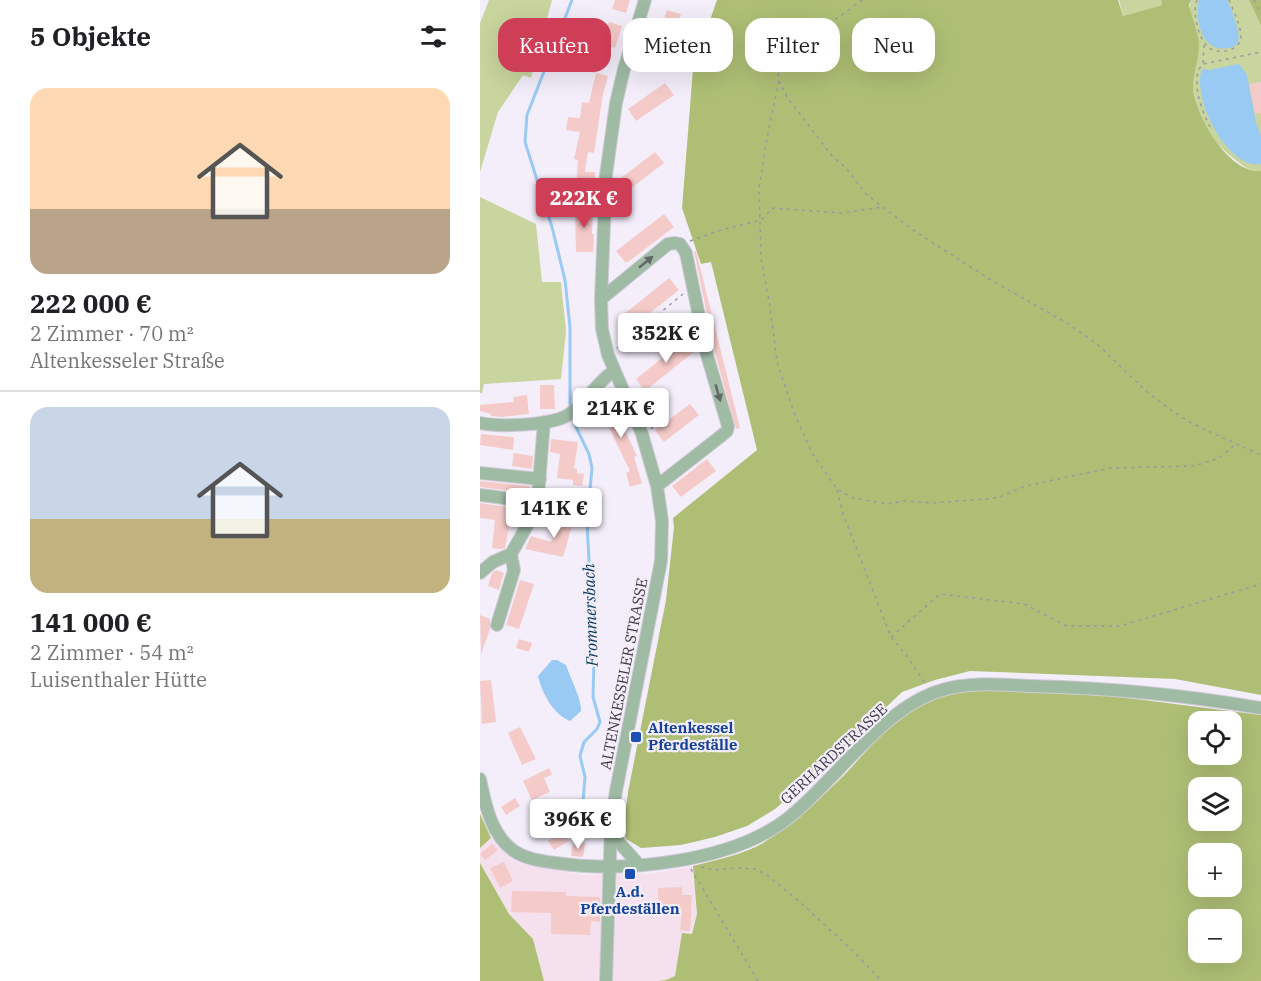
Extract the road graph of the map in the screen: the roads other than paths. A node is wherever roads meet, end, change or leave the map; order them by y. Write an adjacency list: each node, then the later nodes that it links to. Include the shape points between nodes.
1 (645, 0): 2 (street, ALTENKESSELER STRASSE, via 616,103 606,175)
2 (601, 299): 3 (street, ALTENKESSELER STRASSE, via 602,329); 8 (street, one-way to 8, via 669,244 680,244 686,253 707,355 728,426 722,436)
3 (614, 371): 4 (street, via 602,378 572,413); 8 (street, ALTENKESSELER STRASSE, via 642,434)
4 (544, 422): 5 (street, via 491,426); 7 (street)
5 (480, 423)
6 (480, 473): 7 (street)
7 (540, 479): 10 (street)
8 (657, 486): 16 (street, ALTENKESSELER STRASSE, via 662,521 661,561)
9 (480, 495): 10 (street, via 515,500)
10 (533, 515): 11 (street)
11 (512, 554): 12 (street); 13 (street, via 514,570)
12 (480, 573)
13 (497, 624)
14 (1261, 708): 17 (street, GERHARDSTRASSE, via 1204,698 1078,687 973,684 943,689 905,708 787,819 754,839 717,852)
15 (480, 778): 18 (street, GERHARDSTRASSE, via 493,826 512,850 527,858)
16 (611, 825): 17 (street, via 618,841); 18 (street, ALTENKESSELER STRASSE)
17 (639, 865): 18 (street, GERHARDSTRASSE)
18 (610, 868): 19 (street, ALTENKESSELER STRASSE)
19 (606, 981)

